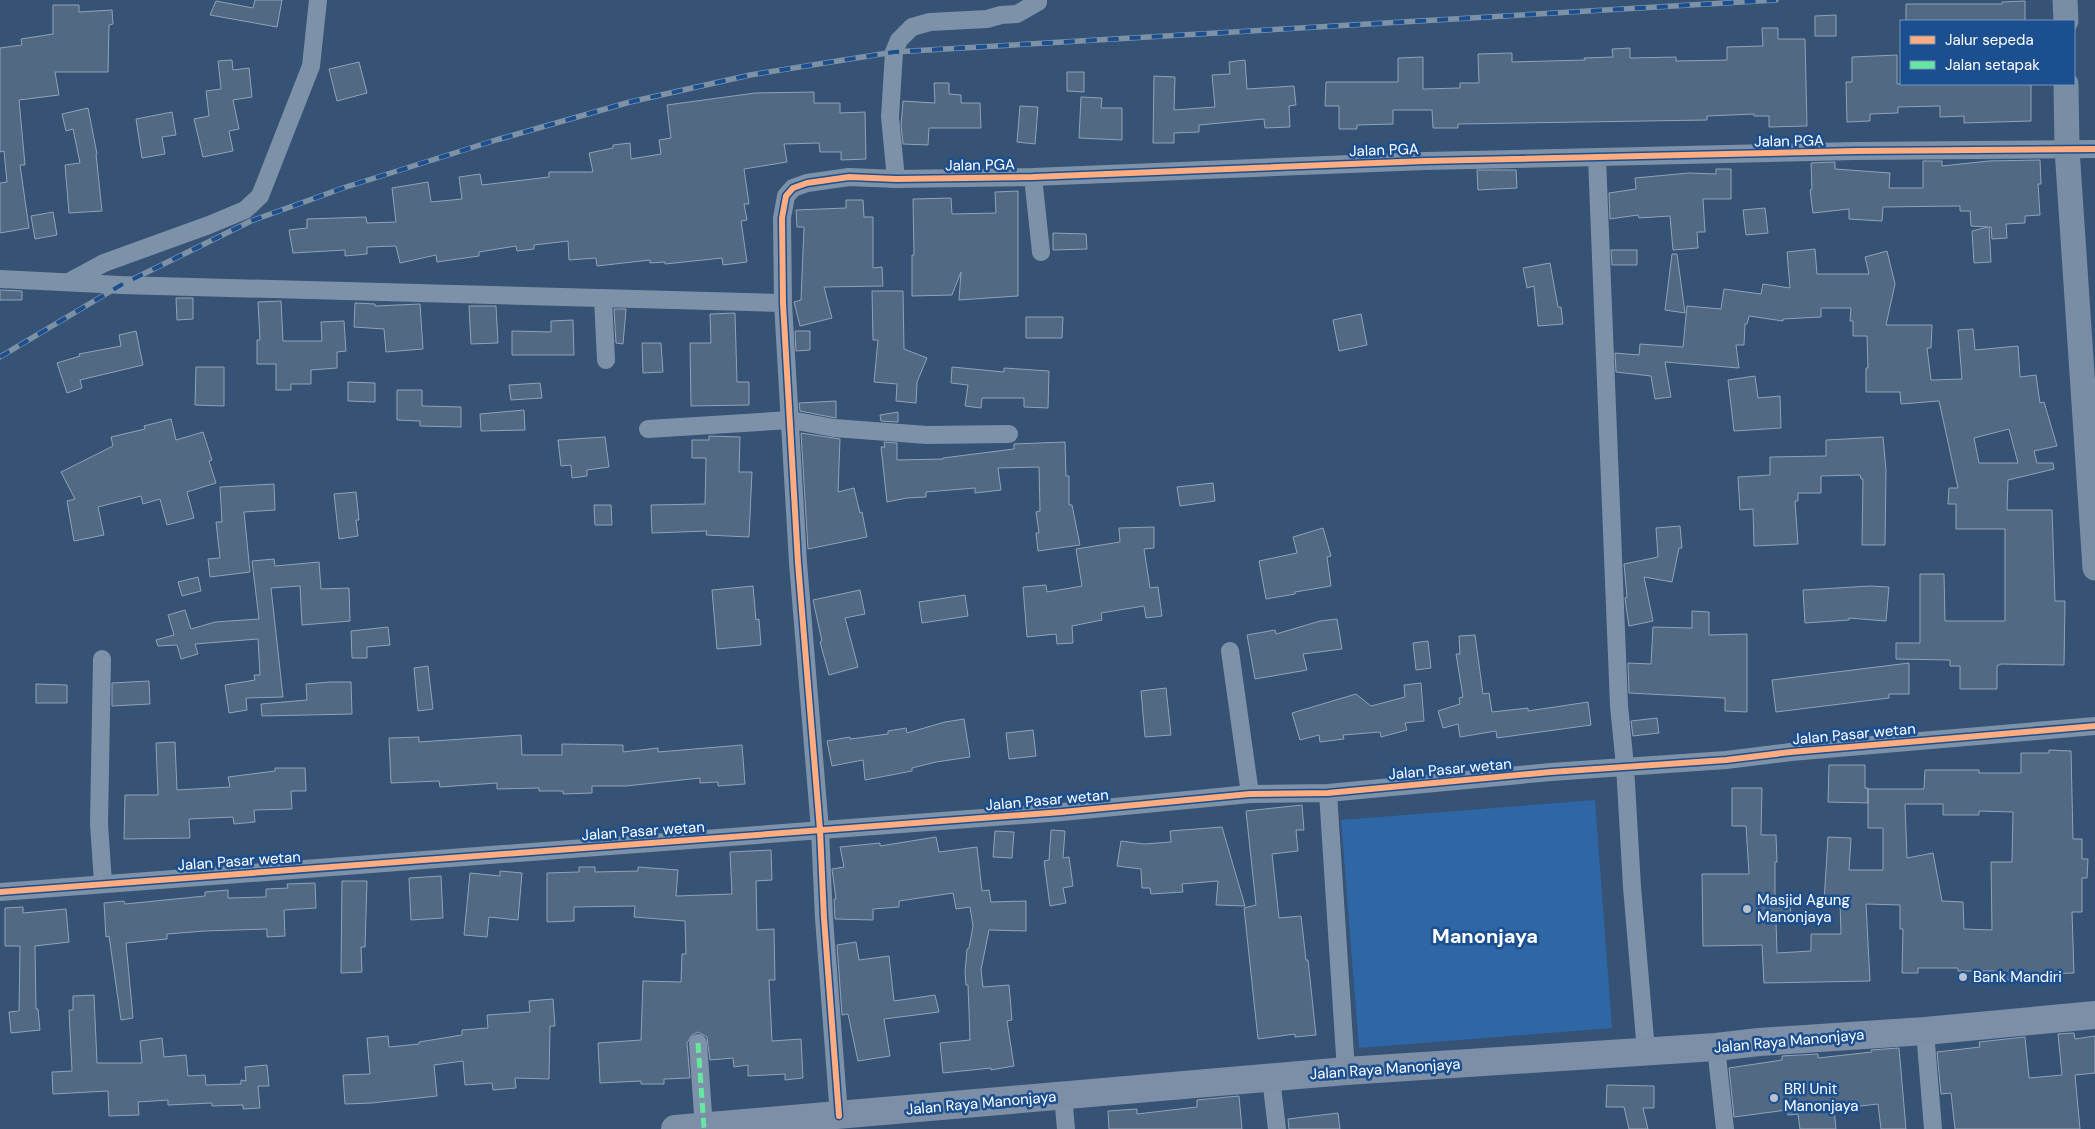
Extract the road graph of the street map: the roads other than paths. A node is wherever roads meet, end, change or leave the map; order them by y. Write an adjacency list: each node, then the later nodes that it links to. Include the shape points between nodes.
1 (318, 0): 13 (street, via 311,66 260,196 245,210 104,263)
2 (1038, 0): 10 (street, via 1017,14 1001,14 987,20 930,22 912,27 899,40 894,52 890,117)
3 (2065, 0): 4 (main road)
4 (2066, 20)
5 (2066, 85): 6 (main road)
6 (2067, 149): 7 (street, Jalan PGA); 8 (street, Jalan PGA); 17 (main road)
7 (2095, 149)
8 (1597, 158): 9 (street, Jalan PGA, via 1425,161); 25 (street, via 1619,706)
9 (1033, 177): 10 (street, Jalan PGA); 11 (street)
10 (896, 179): 15 (street, Jalan PGA, via 849,177 807,183 794,188 786,196 782,218)
11 (1042, 252)
12 (0, 279): 13 (street)
13 (68, 283): 14 (street)
14 (603, 299): 15 (street); 16 (street)
15 (784, 303): 18 (street)
16 (606, 360)
17 (2089, 386): 21 (main road)
18 (791, 420): 19 (street); 20 (street, via 834,428 927,435); 28 (street, via 798,563)
19 (648, 429)
20 (1009, 434)
21 (2095, 568)
22 (1230, 650): 27 (street)
23 (102, 659): 29 (street, via 99,824)
24 (2095, 726): 25 (street, Jalan Pasar wetan, via 1726,760)
25 (1625, 766): 26 (street, Jalan Pasar wetan); 35 (street)
26 (1328, 792): 27 (street, Jalan Pasar wetan); 36 (street)
27 (1250, 794): 28 (street, Jalan Pasar wetan)
28 (820, 830): 29 (street, Jalan Pasar wetan); 39 (street)
29 (102, 884): 30 (street, Jalan Pasar wetan)
30 (0, 892)
31 (2095, 1015): 32 (main road, Jalan Raya Manonjaya)
32 (1924, 1031): 34 (main road, Jalan Raya Manonjaya); 45 (street)
33 (698, 1043): 40 (street)
34 (1716, 1047): 35 (main road, Jalan Raya Manonjaya); 44 (street)
35 (1646, 1051): 36 (main road, Jalan Raya Manonjaya)
36 (1346, 1071): 37 (main road, Jalan Raya Manonjaya)
37 (1271, 1078): 38 (main road, Jalan Raya Manonjaya); 43 (street)
38 (1063, 1096): 39 (main road, Jalan Raya Manonjaya); 42 (street)
39 (839, 1116): 40 (main road, Jalan Raya Manonjaya)
40 (704, 1128): 41 (main road, Jalan Raya Manonjaya)
41 (675, 1129)
42 (1066, 1129)
43 (1277, 1129)
44 (1725, 1129)
45 (1933, 1129)

